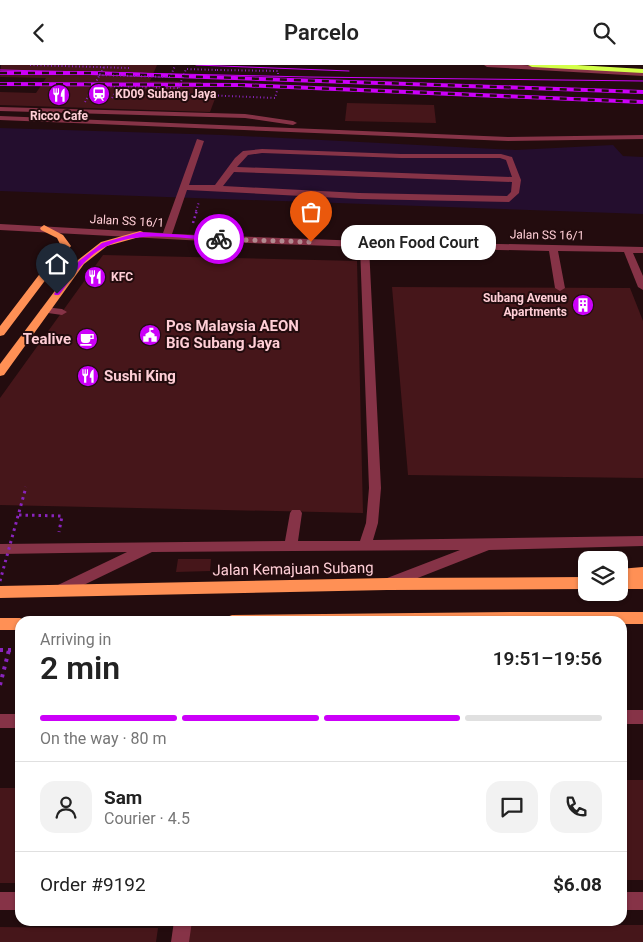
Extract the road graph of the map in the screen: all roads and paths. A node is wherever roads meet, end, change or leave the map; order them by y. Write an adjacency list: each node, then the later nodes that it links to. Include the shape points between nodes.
1 (30, 65): 4 (path)
2 (487, 65): 8 (street)
3 (532, 65): 8 (highway)
4 (53, 66): 6 (path)
5 (175, 66): 9 (path, bridge, via 170,77)
6 (104, 67): 7 (path, bridge); 9 (path, bridge)
7 (129, 68)
8 (643, 72)
9 (99, 75): 11 (path, bridge)
10 (278, 76): 13 (path, bridge, via 278,71 186,69)
11 (93, 86): 12 (path); 15 (path, bridge)
12 (118, 87): 13 (path); 16 (path)
13 (178, 88): 14 (path, bridge, via 176,94 275,97)
14 (276, 91)
15 (86, 101)
16 (109, 103)
17 (0, 109): 19 (street, via 245,116)
18 (0, 118): 19 (street)
19 (340, 132): 20 (street, via 508,139)
20 (643, 137)
21 (200, 141): 24 (street)
22 (232, 169): 23 (street); 23 (street, via 246,153 262,151 501,156 509,159); 25 (street)
23 (517, 180): 25 (street, via 515,193 509,199 359,196)
24 (183, 187): 25 (street); 29 (street)
25 (217, 188)
26 (0, 227): 27 (street, Jalan SS 16/1)
27 (44, 228): 28 (street, Jalan SS 16/1); 38 (main road, via 64,239 66,246)
28 (140, 234): 29 (street, Jalan SS 16/1); 36 (main road, via 117,239 94,251 81,262)
29 (167, 235): 30 (street, Jalan SS 16/1)
30 (364, 244): 31 (street, Jalan SS 16/1); 48 (street, via 375,488 372,523)
31 (553, 248): 32 (street, Jalan SS 16/1); 35 (street)
32 (626, 249): 33 (street, Jalan SS 16/1); 34 (street)
33 (643, 250)
34 (643, 287)
35 (560, 288)
36 (45, 310): 37 (street); 39 (main road)
37 (62, 312)
38 (0, 333)
39 (0, 372)
40 (26, 487): 42 (path, bridge)
41 (296, 513): 47 (street)
42 (19, 515): 43 (path); 53 (path, bridge)
43 (62, 516)
44 (643, 541): 45 (street)
45 (488, 545): 48 (street); 58 (street)
46 (151, 547): 47 (street); 49 (street); 59 (street)
47 (291, 547): 48 (street)
48 (365, 547)
49 (0, 549)
50 (643, 573): 51 (main road)
51 (628, 574)
52 (578, 578): 54 (main road)
53 (0, 581)
54 (496, 583): 55 (main road, Jalan Kemajuan Subang); 58 (main road, Jalan Kemajuan Subang)
55 (578, 583)
56 (628, 583): 57 (main road)
57 (643, 583)
58 (387, 584): 59 (main road, Jalan Kemajuan Subang)
59 (63, 589): 60 (main road, Jalan Kemajuan Subang)
60 (0, 592)
61 (627, 619): 62 (main road)
62 (643, 619)
63 (0, 624): 64 (main road)
64 (15, 624)
65 (0, 650): 66 (path)
66 (9, 650): 67 (path); 68 (path)
67 (15, 650)
68 (0, 685)
69 (627, 717): 70 (street)
70 (643, 717)
71 (0, 721): 72 (street)
72 (15, 721)
73 (0, 901): 74 (street)
74 (15, 901)
75 (627, 901): 76 (street)
76 (643, 901)
77 (182, 926): 78 (street)
78 (180, 942)

